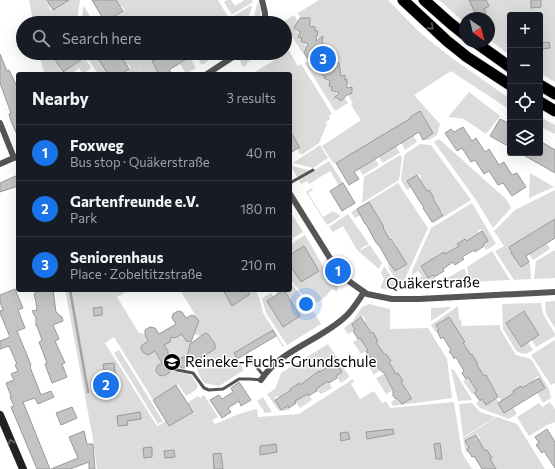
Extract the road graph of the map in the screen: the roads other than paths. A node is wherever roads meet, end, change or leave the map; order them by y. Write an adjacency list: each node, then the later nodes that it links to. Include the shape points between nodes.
1 (262, 0): 4 (street)
2 (403, 0): 10 (highway, one-way to 10, via 467,57)
3 (424, 0): 5 (highway)
4 (265, 16)
5 (459, 30)
6 (483, 48): 8 (highway)
7 (230, 60): 9 (street)
8 (507, 65)
9 (215, 72)
10 (508, 84)
11 (543, 87): 12 (highway)
12 (555, 94)
13 (543, 104): 14 (highway)
14 (555, 111)
15 (0, 123): 16 (street)
16 (16, 157): 17 (street)
17 (0, 164)
18 (313, 170): 19 (lane)
19 (292, 182)
20 (292, 197): 21 (street, Quäkerstraße, via 338,271)
21 (364, 292): 22 (street, Quäkerstraße, via 392,299 428,299); 25 (street, via 346,316 274,364)
22 (555, 292)
23 (249, 358): 25 (lane)
24 (172, 369): 25 (lane, via 193,373 204,388 209,390 223,390 239,379)
25 (263, 378)
26 (0, 415): 27 (main road, one-way to 26)
27 (23, 469)

